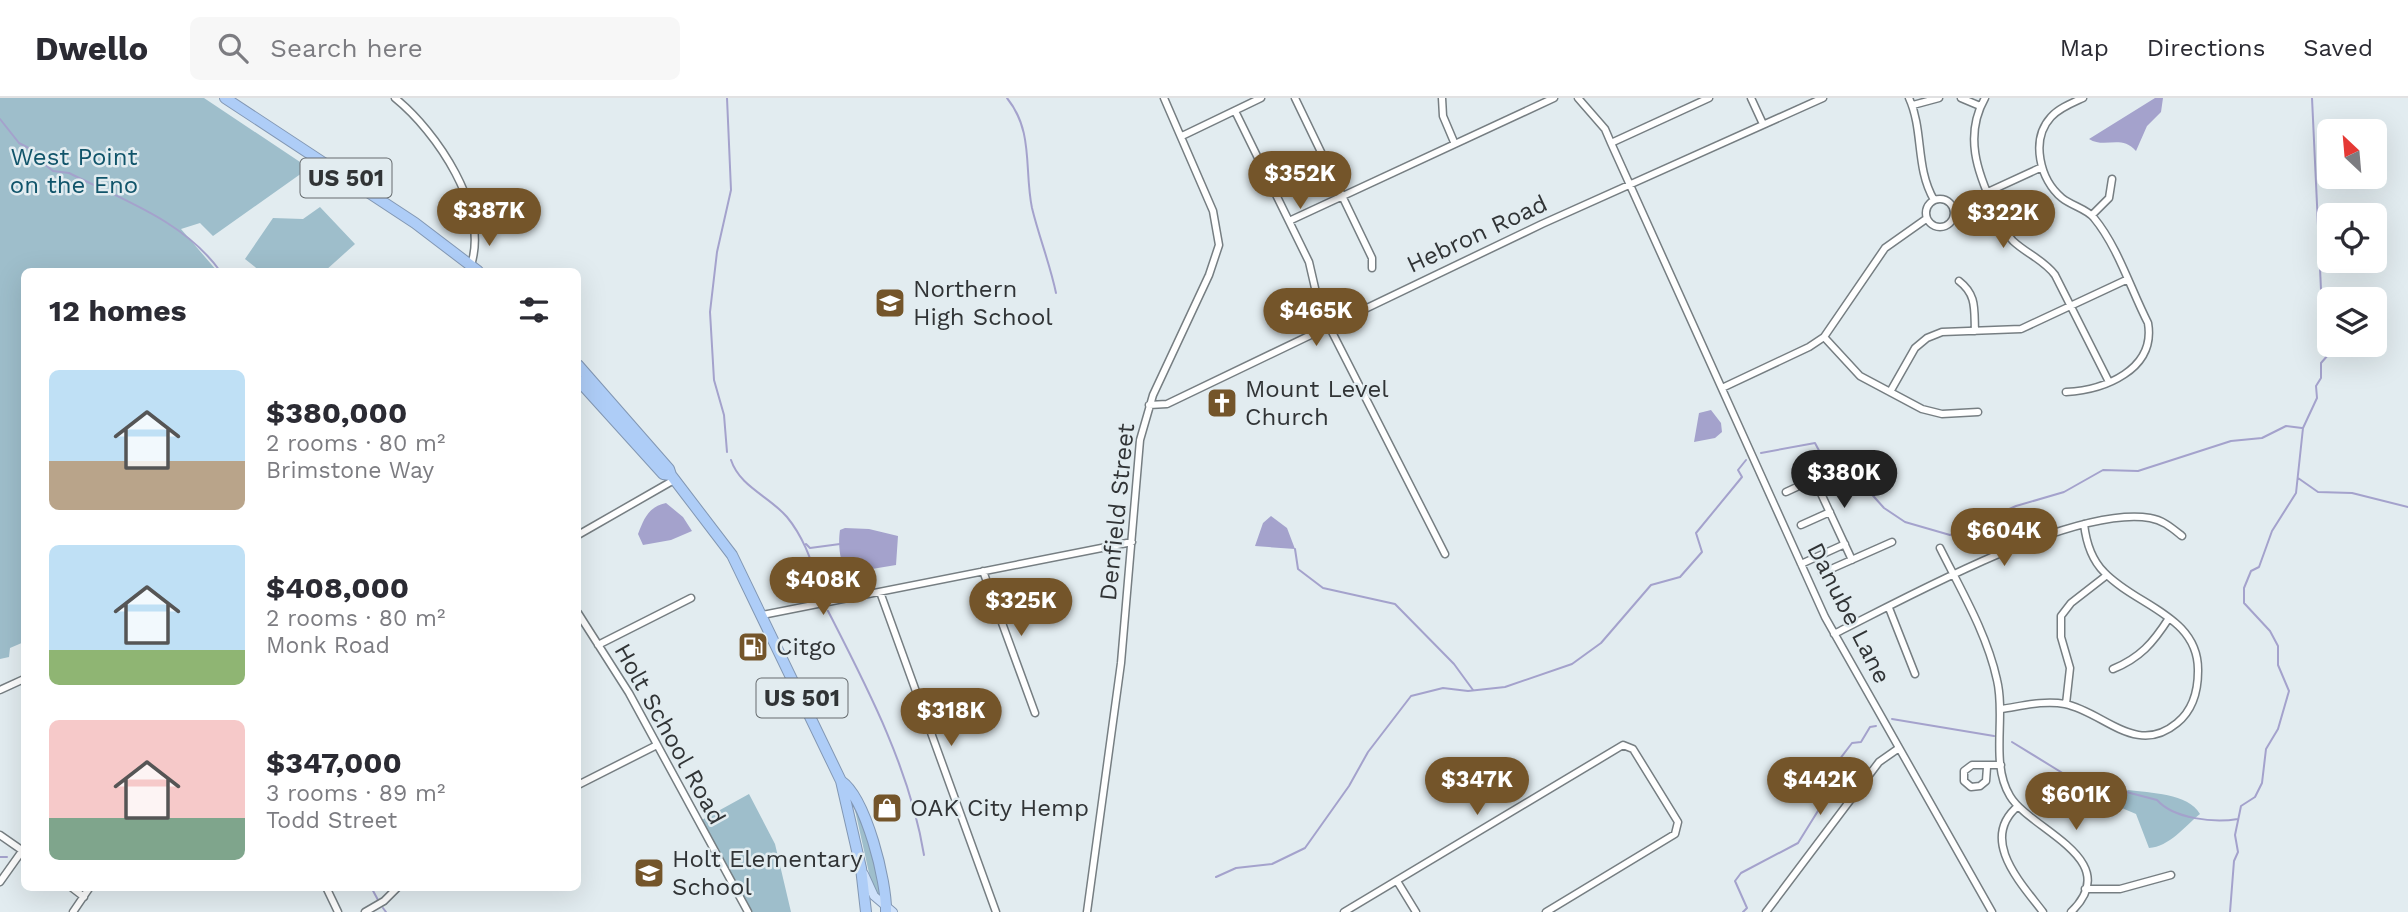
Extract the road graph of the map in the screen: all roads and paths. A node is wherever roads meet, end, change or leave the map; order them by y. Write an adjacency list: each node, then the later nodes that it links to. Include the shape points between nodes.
1 (225, 98): 33 (highway, US 501, via 400,213)
2 (395, 98): 33 (street, via 430,132 452,169 474,231)
3 (1164, 98): 20 (street, Denfield Street)
4 (1261, 98): 18 (street)
5 (1294, 98): 27 (street)
6 (1442, 98): 21 (street, via 1443,116)
7 (1554, 98): 21 (street)
8 (1578, 98): 22 (street, Danube Lane)
9 (1707, 98): 22 (street)
10 (1751, 98): 19 (street)
11 (1823, 98): 19 (street, Hebron Road)
12 (1939, 98): 16 (street)
13 (1961, 98): 17 (street)
14 (1985, 98): 17 (street)
15 (2083, 98): 23 (street, via 2053,114 2045,124 2039,144)
16 (1911, 102): 28 (street, via 1920,165)
17 (1980, 106): 26 (street, via 1974,159)
18 (1235, 111): 20 (street); 32 (street)
19 (1763, 124): 25 (street, Hebron Road)
20 (1182, 136): 49 (street, Denfield Street, via 1213,211 1219,245)
21 (1454, 142): 27 (street)
22 (1611, 143): 25 (street, Danube Lane)
23 (2042, 167): 26 (street); 30 (street, via 2060,197)
24 (2112, 179): 30 (street, via 2109,198)
25 (1630, 184): 38 (street, Hebron Road); 45 (street, Danube Lane)
26 (1987, 192): 29 (street); 37 (street, via 2009,236 2047,264)
27 (1342, 196): 32 (street); 34 (street, via 1372,258)
28 (1934, 200): 29 (street, via 1944,199); 31 (street)
29 (1953, 208): 31 (street, via 1947,226 1937,227)
30 (2092, 215): 35 (street)
31 (1926, 219): 40 (street, via 1885,248)
32 (1289, 221): 38 (street, via 1309,262)
33 (474, 268)
34 (1372, 268)
35 (2126, 280): 37 (street); 43 (street, via 2148,323 2148,345 2137,366)
36 (1959, 281): 39 (street, via 1974,298)
37 (2071, 306): 39 (street, via 2021,329); 43 (street)
38 (1329, 327): 49 (street, Hebron Road, via 1167,404); 62 (street)
39 (1975, 331): 46 (street, via 1942,332 1927,338 1915,348)
40 (1824, 337): 45 (street); 46 (street, via 1860,376)
41 (581, 368): 48 (highway, US 501)
42 (581, 375): 48 (highway, via 600,397)
43 (2109, 382): 47 (street, via 2091,390)
44 (581, 383): 51 (highway, US 501, via 663,474)
45 (1722, 388): 64 (street, Danube Lane)
46 (1890, 392): 50 (street, via 1933,413)
47 (2066, 392)
48 (606, 397): 51 (highway, US 501)
49 (1149, 405): 58 (street, Denfield Street, via 1140,440)
50 (1978, 412)
51 (673, 478): 56 (street); 72 (highway, US 501, via 726,545)
52 (1786, 492): 53 (street, via 1813,476)
53 (1829, 512): 55 (street); 60 (street)
54 (2084, 524): 57 (street, via 2145,517 2163,522); 67 (street, via 2089,547); 68 (street, via 2042,536)
55 (1801, 525)
56 (581, 533)
57 (2182, 536)
58 (1132, 542): 65 (street); 111 (street, Denfield Street, via 1121,663)
59 (1892, 542): 63 (street)
60 (1845, 544): 63 (street); 64 (street)
61 (1940, 548): 68 (street)
62 (1445, 554)
63 (1852, 560): 66 (street)
64 (1801, 564): 75 (street, Danube Lane)
65 (983, 571): 69 (street); 83 (street)
66 (1822, 573)
67 (2107, 575): 74 (street); 81 (street, via 2061,616 2061,638 2070,668)
68 (1954, 577): 71 (street); 82 (street, via 1992,660)
69 (880, 592): 72 (street); 110 (street)
70 (691, 598): 76 (street)
71 (1889, 608): 75 (street); 78 (street)
72 (762, 615): 88 (highway, US 501)
73 (581, 618): 76 (street, Holt School Road)
74 (2169, 618): 77 (street, via 2148,648); 81 (street, via 2188,635 2198,665 2195,697 2178,723 2160,734 2133,735)
75 (1834, 634): 85 (street, Danube Lane)
76 (598, 645): 84 (street, Holt School Road)
77 (2113, 669)
78 (1915, 674)
79 (21, 683): 80 (street)
80 (0, 690)
81 (2066, 704): 82 (street)
82 (2001, 709): 86 (street)
83 (1035, 713)
84 (657, 745): 89 (street); 108 (street, Holt School Road)
85 (1899, 748): 115 (street, via 1879,762); 116 (street, Danube Lane)
86 (2001, 761): 87 (street); 90 (street, via 2006,787)
87 (1987, 767)
88 (841, 781): 94 (highway, US 501); 104 (highway, US 501, via 848,786 876,849)
89 (581, 783)
90 (2018, 806): 98 (street, via 2073,849 2085,872); 117 (street, via 2001,828 2001,846)
91 (0, 835): 92 (street)
92 (21, 851)
93 (21, 855): 97 (street)
94 (861, 869): 104 (main road, via 874,896); 109 (highway, US 501)
95 (2171, 875): 98 (street, via 2120,889)
96 (1397, 881): 112 (street); 113 (street); 114 (street, via 1623,745 1633,749 1678,822 1675,834)
97 (0, 882)
98 (2085, 889): 118 (street)
99 (76, 891): 103 (street)
100 (87, 891): 103 (street)
101 (328, 891): 106 (street)
102 (394, 891): 107 (street)
103 (83, 897): 105 (street)
104 (888, 910)
105 (73, 912)
106 (338, 912)
107 (365, 912)
108 (748, 912)
109 (866, 912)
110 (996, 912)
111 (1087, 912)
112 (1344, 912)
113 (1416, 912)
114 (1546, 912)
115 (1766, 912)
116 (1992, 912)
117 (2043, 912)
118 (2071, 912)

